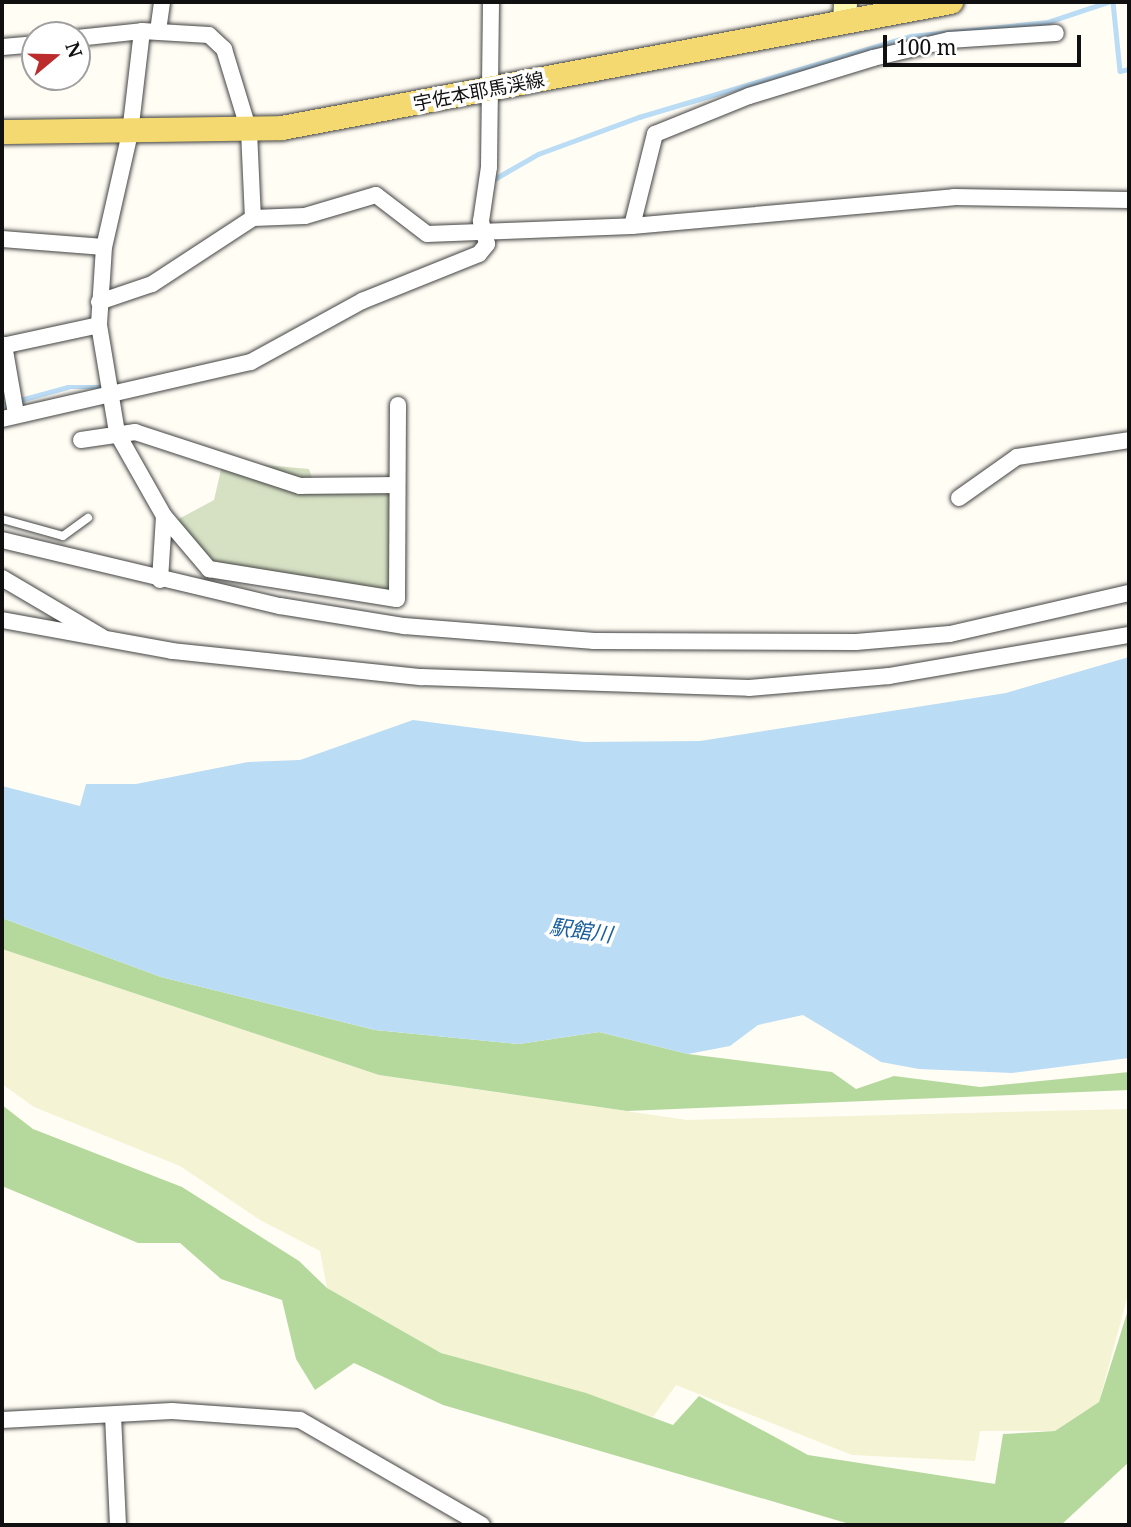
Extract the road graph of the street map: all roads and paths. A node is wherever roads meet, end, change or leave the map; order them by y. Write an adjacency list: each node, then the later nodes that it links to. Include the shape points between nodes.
1 (162, 2): 5 (street)
2 (491, 2): 10 (street)
3 (951, 2): 4 (main road, 宇佐本耶馬渓線)
4 (845, 12): 10 (main road, 宇佐本耶馬渓線)
5 (150, 31): 7 (street); 11 (street, via 201,33 220,43); 13 (street)
6 (1056, 33): 16 (street, via 948,40 873,58 749,96 654,134)
7 (91, 37)
8 (21, 45): 9 (street)
9 (2, 47)
10 (490, 90): 11 (main road, 宇佐本耶馬渓線); 17 (street)
11 (249, 131): 13 (main road, 宇佐本耶馬渓線); 15 (street)
12 (2, 132): 13 (main road, 宇佐本耶馬渓線)
13 (130, 133): 19 (street)
14 (1129, 200): 16 (street, via 954,197)
15 (253, 218): 17 (street, via 305,216 376,195 422,234); 20 (street, via 152,284)
16 (632, 226): 17 (street)
17 (483, 230): 23 (street, via 487,244 465,263 362,301 271,354 215,372)
18 (2, 239): 19 (street)
19 (104, 247): 20 (street)
20 (99, 302): 21 (street)
21 (99, 325): 22 (street); 23 (street)
22 (3, 346): 25 (street)
23 (107, 390): 25 (street); 26 (street)
24 (398, 405): 29 (street)
25 (9, 417)
26 (117, 433): 27 (street); 29 (street, via 210,454 300,486); 31 (street)
27 (81, 440)
28 (1129, 440): 30 (street, via 1017,457)
29 (393, 485): 31 (street, via 401,589 390,601 209,569)
30 (958, 498)
31 (163, 516): 36 (street)
32 (88, 518): 33 (lane, via 63,536)
33 (2, 519)
34 (2, 540): 36 (street)
35 (2, 578): 40 (street)
36 (160, 580): 37 (street, via 404,626 594,641 856,642 950,634)
37 (1129, 593)
38 (2, 620): 40 (street)
39 (1129, 635): 40 (street, via 889,676 749,688 421,677)
40 (111, 642)
41 (113, 1415): 42 (street); 43 (street, via 202,1411 300,1420); 44 (street)
42 (2, 1420)
43 (473, 1523)
44 (118, 1525)

